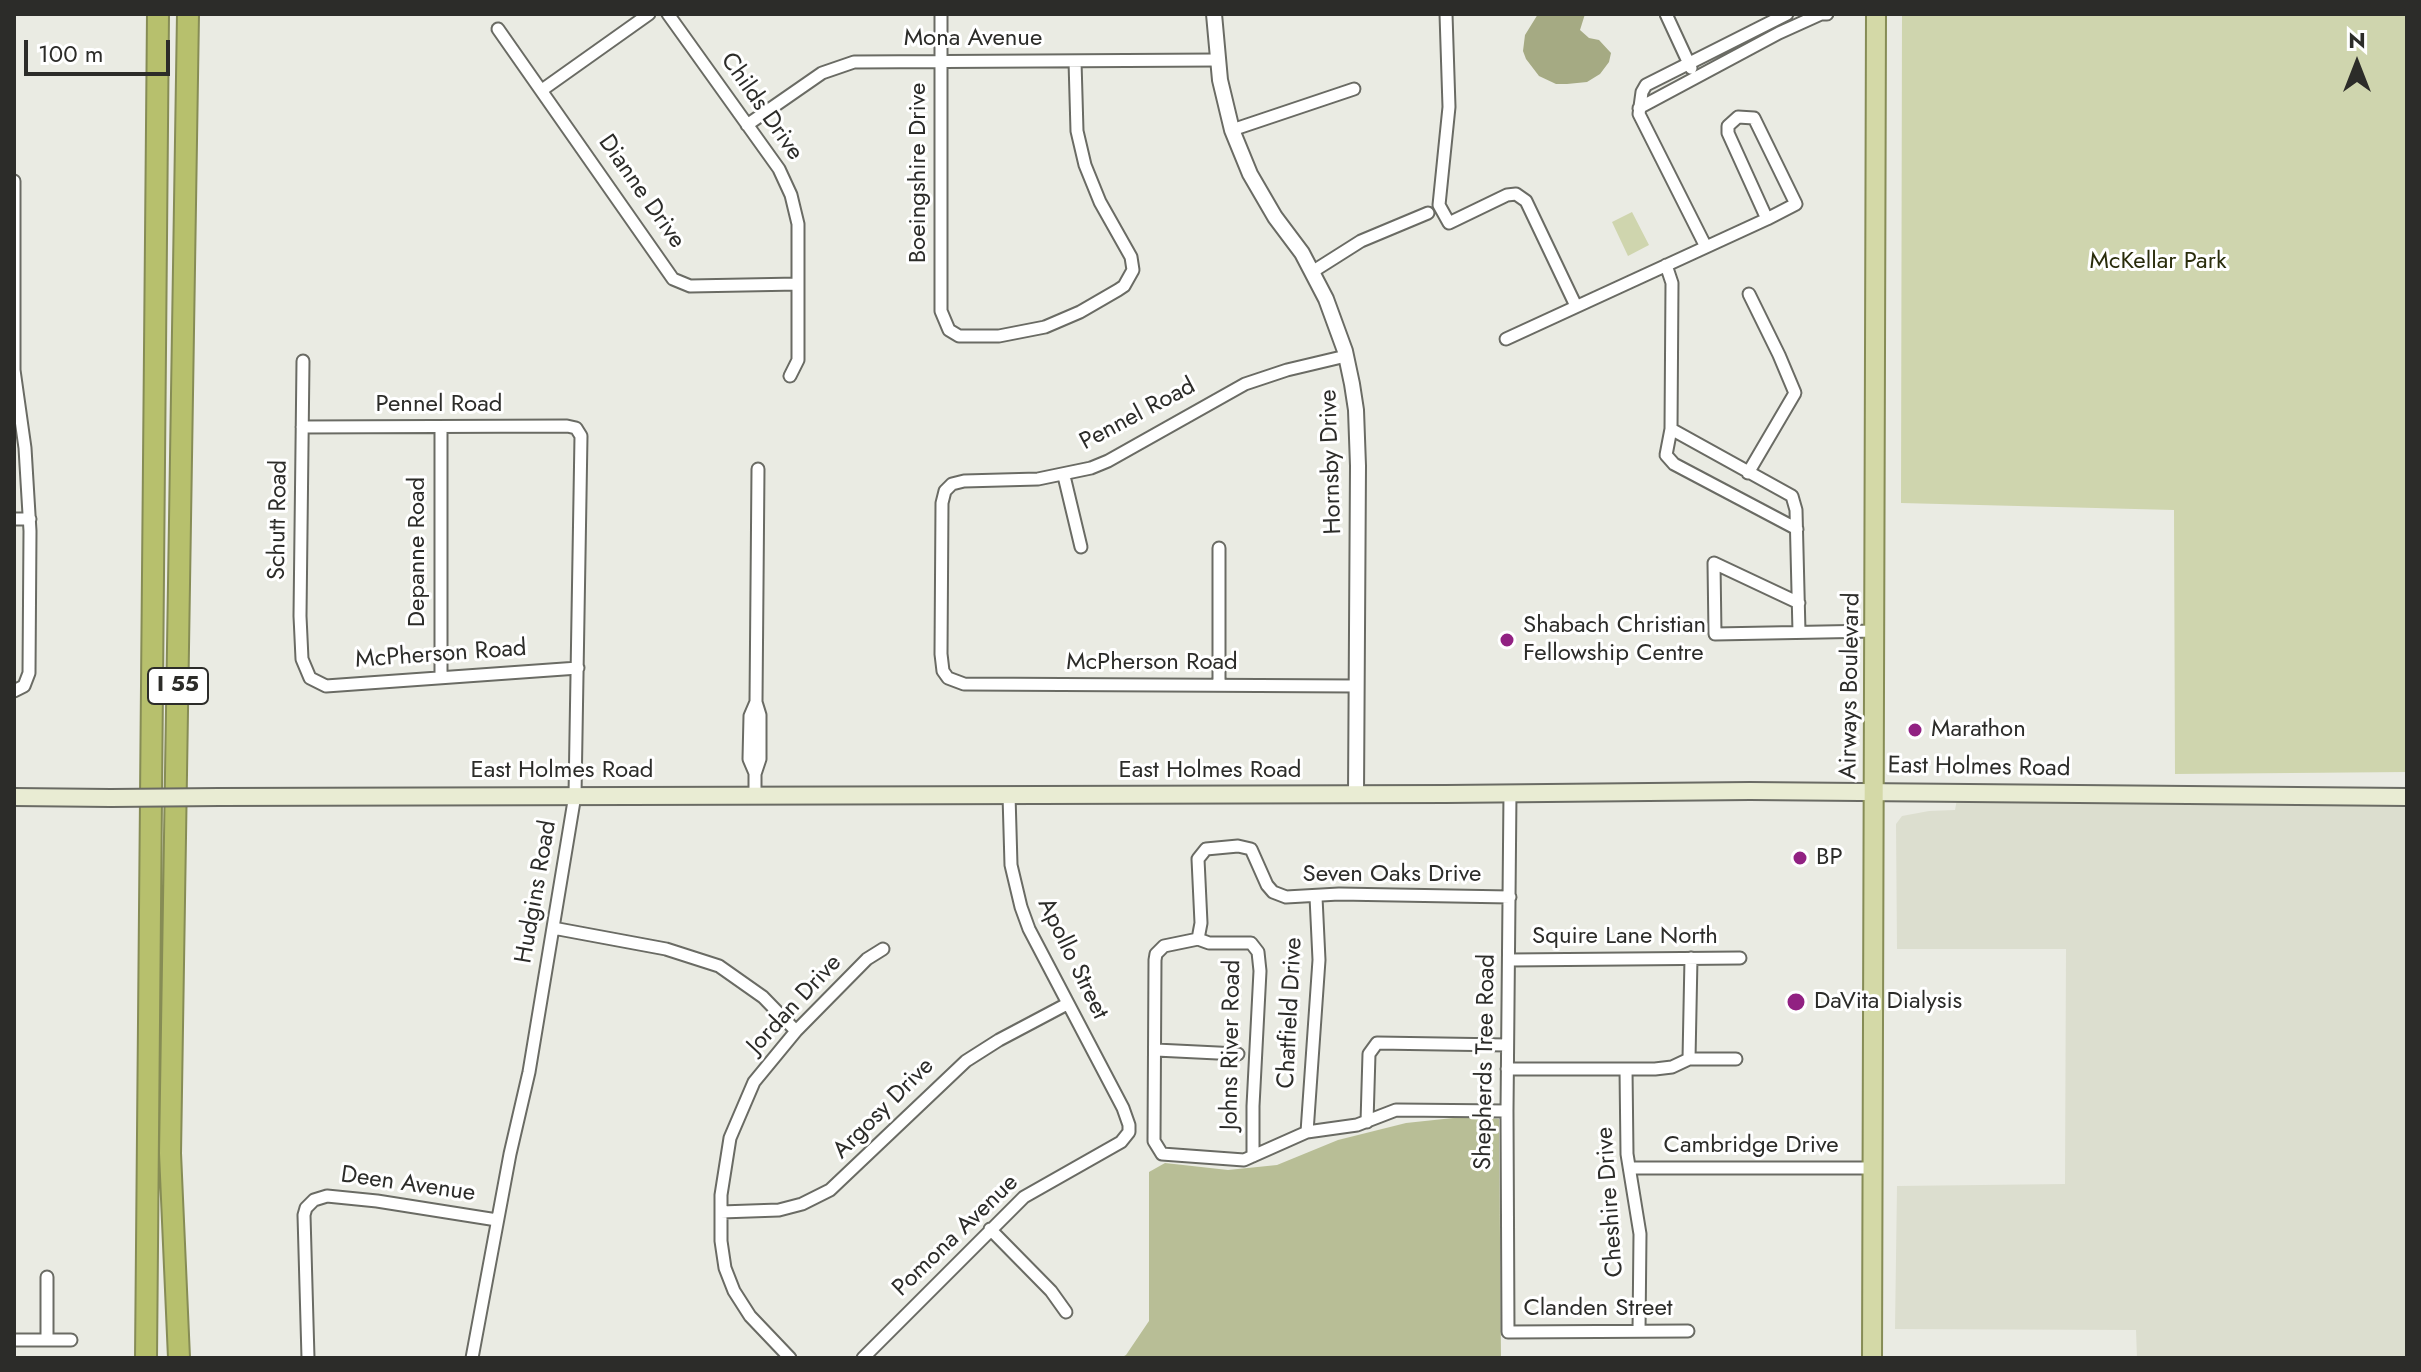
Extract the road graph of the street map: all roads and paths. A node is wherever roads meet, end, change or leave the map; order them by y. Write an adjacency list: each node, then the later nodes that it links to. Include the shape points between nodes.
1 (158, 14): 104 (highway, I 55)
2 (188, 14): 105 (highway, I 55, via 170,1153)
3 (649, 14): 19 (street)
4 (668, 14): 21 (street, Childs Drive)
5 (941, 14): 14 (street, Boeingshire Drive)
6 (1214, 14): 13 (street, Hornsby Drive)
7 (1446, 14): 32 (street, via 1449,107 1439,205 1449,223 1507,195 1526,201)
8 (1666, 14): 16 (street)
9 (1787, 14): 16 (street)
10 (1827, 14): 17 (street)
11 (1876, 14): 51 (main road, Airways Boulevard)
12 (498, 29): 19 (street, Dianne Drive)
13 (1217, 60): 15 (street, Mona Avenue); 22 (street, Hornsby Drive)
14 (941, 61): 15 (street, Mona Avenue); 15 (street, Boeingshire Drive, via 941,311 950,331 967,337 1030,331 1080,312 1130,278 1131,257 1093,186 1079,142); 21 (street, Mona Avenue, via 867,61 832,68)
15 (1075, 61)
16 (1691, 63): 17 (street); 20 (street, via 1646,85)
17 (1696, 77): 20 (street)
18 (1354, 89): 22 (street)
19 (542, 90): 30 (street, Dianne Drive, via 673,279 690,286)
20 (1639, 108): 27 (street)
21 (747, 125): 30 (street, Childs Drive, via 791,195 798,224)
22 (1232, 130): 29 (street, Hornsby Drive, via 1250,174)
23 (14, 181): 24 (street)
24 (14, 197): 36 (street)
25 (1428, 213): 29 (street, via 1361,241)
26 (1767, 219): 26 (street, via 1728,133 1738,117 1754,118 1796,204); 27 (street)
27 (1706, 247): 28 (street)
28 (1666, 265): 32 (street); 41 (street, via 1672,283)
29 (1312, 272): 34 (street, Hornsby Drive)
30 (798, 284): 37 (street, Childs Drive, via 798,360)
31 (1749, 294): 43 (street, via 1795,393)
32 (1576, 306): 33 (street)
33 (1506, 339)
34 (1346, 356): 44 (street, Pennel Road, via 1245,384 1108,461); 58 (street, Hornsby Drive, via 1357,432)
35 (303, 361): 38 (street, Schutt Road)
36 (14, 370): 46 (street)
37 (790, 376)
38 (302, 427): 39 (street, Pennel Road); 55 (street, Schutt Road, via 300,616 302,659)
39 (441, 427): 40 (street, Pennel Road); 54 (street, Depanne Road)
40 (576, 428): 53 (street, Hudgins Road, via 581,436)
41 (1671, 429): 43 (street); 47 (street, via 1666,455 1674,464)
42 (758, 469): 62 (street, via 760,759)
43 (1748, 473): 47 (street, via 1792,496)
44 (1064, 476): 48 (street); 56 (street, Pennel Road, via 964,481 945,491 941,654)
45 (14, 519): 46 (street)
46 (30, 519): 59 (street, via 29,673)
47 (1797, 529): 50 (street)
48 (1081, 547)
49 (1219, 548): 57 (street)
50 (1799, 603): 52 (street); 52 (street, via 1714,563 1715,634)
51 (1876, 631): 52 (street); 60 (main road, Airways Boulevard)
52 (1799, 632)
53 (578, 668): 54 (street, McPherson Road); 64 (street, Hudgins Road)
54 (441, 677): 55 (street, McPherson Road, via 326,686)
55 (310, 678)
56 (948, 678): 57 (street, McPherson Road, via 964,684)
57 (1219, 685): 58 (street, McPherson Road)
58 (1357, 686): 63 (street, Hornsby Drive)
59 (19, 688)
60 (1874, 791): 61 (main road, East Holmes Road); 67 (main road, East Holmes Road); 92 (main road, Airways Boulevard)
61 (1510, 793): 63 (main road, East Holmes Road); 70 (street, Shepherds Tree Road)
62 (755, 794): 64 (main road, East Holmes Road); 65 (main road, East Holmes Road)
63 (1356, 794): 65 (main road, East Holmes Road)
64 (575, 795): 66 (main road, East Holmes Road, bridge); 71 (street, Hudgins Road)
65 (1009, 795): 77 (street, Apollo Street, via 1011,865 1021,907)
66 (14, 797)
67 (2407, 797)
68 (1206, 849): 69 (street, Seven Oaks Drive, via 1251,849 1273,892); 72 (street, Johns River Road, via 1198,859)
69 (1316, 897): 70 (street, Seven Oaks Drive); 89 (street, Chatfield Drive, via 1319,960)
70 (1510, 897): 76 (street, Shepherds Tree Road)
71 (553, 928): 78 (street, via 666,949 719,966 763,997); 94 (street, Hudgins Road)
72 (1198, 939): 80 (street, Johns River Road, via 1164,946 1156,954); 90 (street, Johns River Road, via 1251,943 1258,952)
73 (883, 949): 78 (street, Jordan Drive)
74 (1691, 958): 75 (street, Squire Lane North); 76 (street, Squire Lane North); 82 (street)
75 (1740, 958)
76 (1510, 960): 79 (street, Shepherds Tree Road)
77 (1067, 1004): 88 (street, Apollo Street, via 1123,1108); 93 (street, Argosy Drive, via 951,1073 830,1190 779,1210)
78 (796, 1031): 93 (street, Jordan Drive, via 754,1082 730,1138)
79 (1507, 1045): 84 (street, Shepherds Tree Road); 87 (street, via 1377,1043 1369,1054)
80 (1156, 1050): 81 (street); 90 (street, Johns River Road, via 1154,1141 1162,1154 1223,1160)
81 (1238, 1054)
82 (1689, 1059): 83 (street); 85 (street, via 1664,1068)
83 (1736, 1059)
84 (1507, 1069): 85 (street); 86 (street, Shepherds Tree Road)
85 (1626, 1069): 91 (street, Cheshire Drive)
86 (1507, 1111): 87 (street, via 1404,1109); 100 (street, Shepherds Tree Road)
87 (1367, 1122): 89 (street)
88 (1129, 1132): 95 (street, Pomona Avenue, via 1121,1142 1024,1197)
89 (1307, 1132): 90 (street)
90 (1253, 1156)
91 (1630, 1168): 92 (street, Cambridge Drive); 98 (street, Cheshire Drive, via 1640,1234)
92 (1872, 1168): 110 (main road, Airways Boulevard)
93 (721, 1212): 108 (street, Jordan Drive, via 723,1257 734,1291)
94 (497, 1220): 106 (street, Deen Avenue, via 377,1201 327,1196 314,1200 304,1215); 107 (street, Hudgins Road)
95 (990, 1229): 97 (street); 109 (street, Pomona Avenue)
96 (47, 1277): 102 (street)
97 (1066, 1312)
98 (1639, 1331): 99 (street, Clanden Street); 100 (street, Clanden Street)
99 (1688, 1331)
100 (1508, 1332)
101 (14, 1340): 102 (street)
102 (47, 1340): 103 (street)
103 (71, 1340)
104 (146, 1358)
105 (179, 1358)
106 (308, 1358)
107 (472, 1358)
108 (790, 1358)
109 (863, 1358)
110 (1872, 1358)

